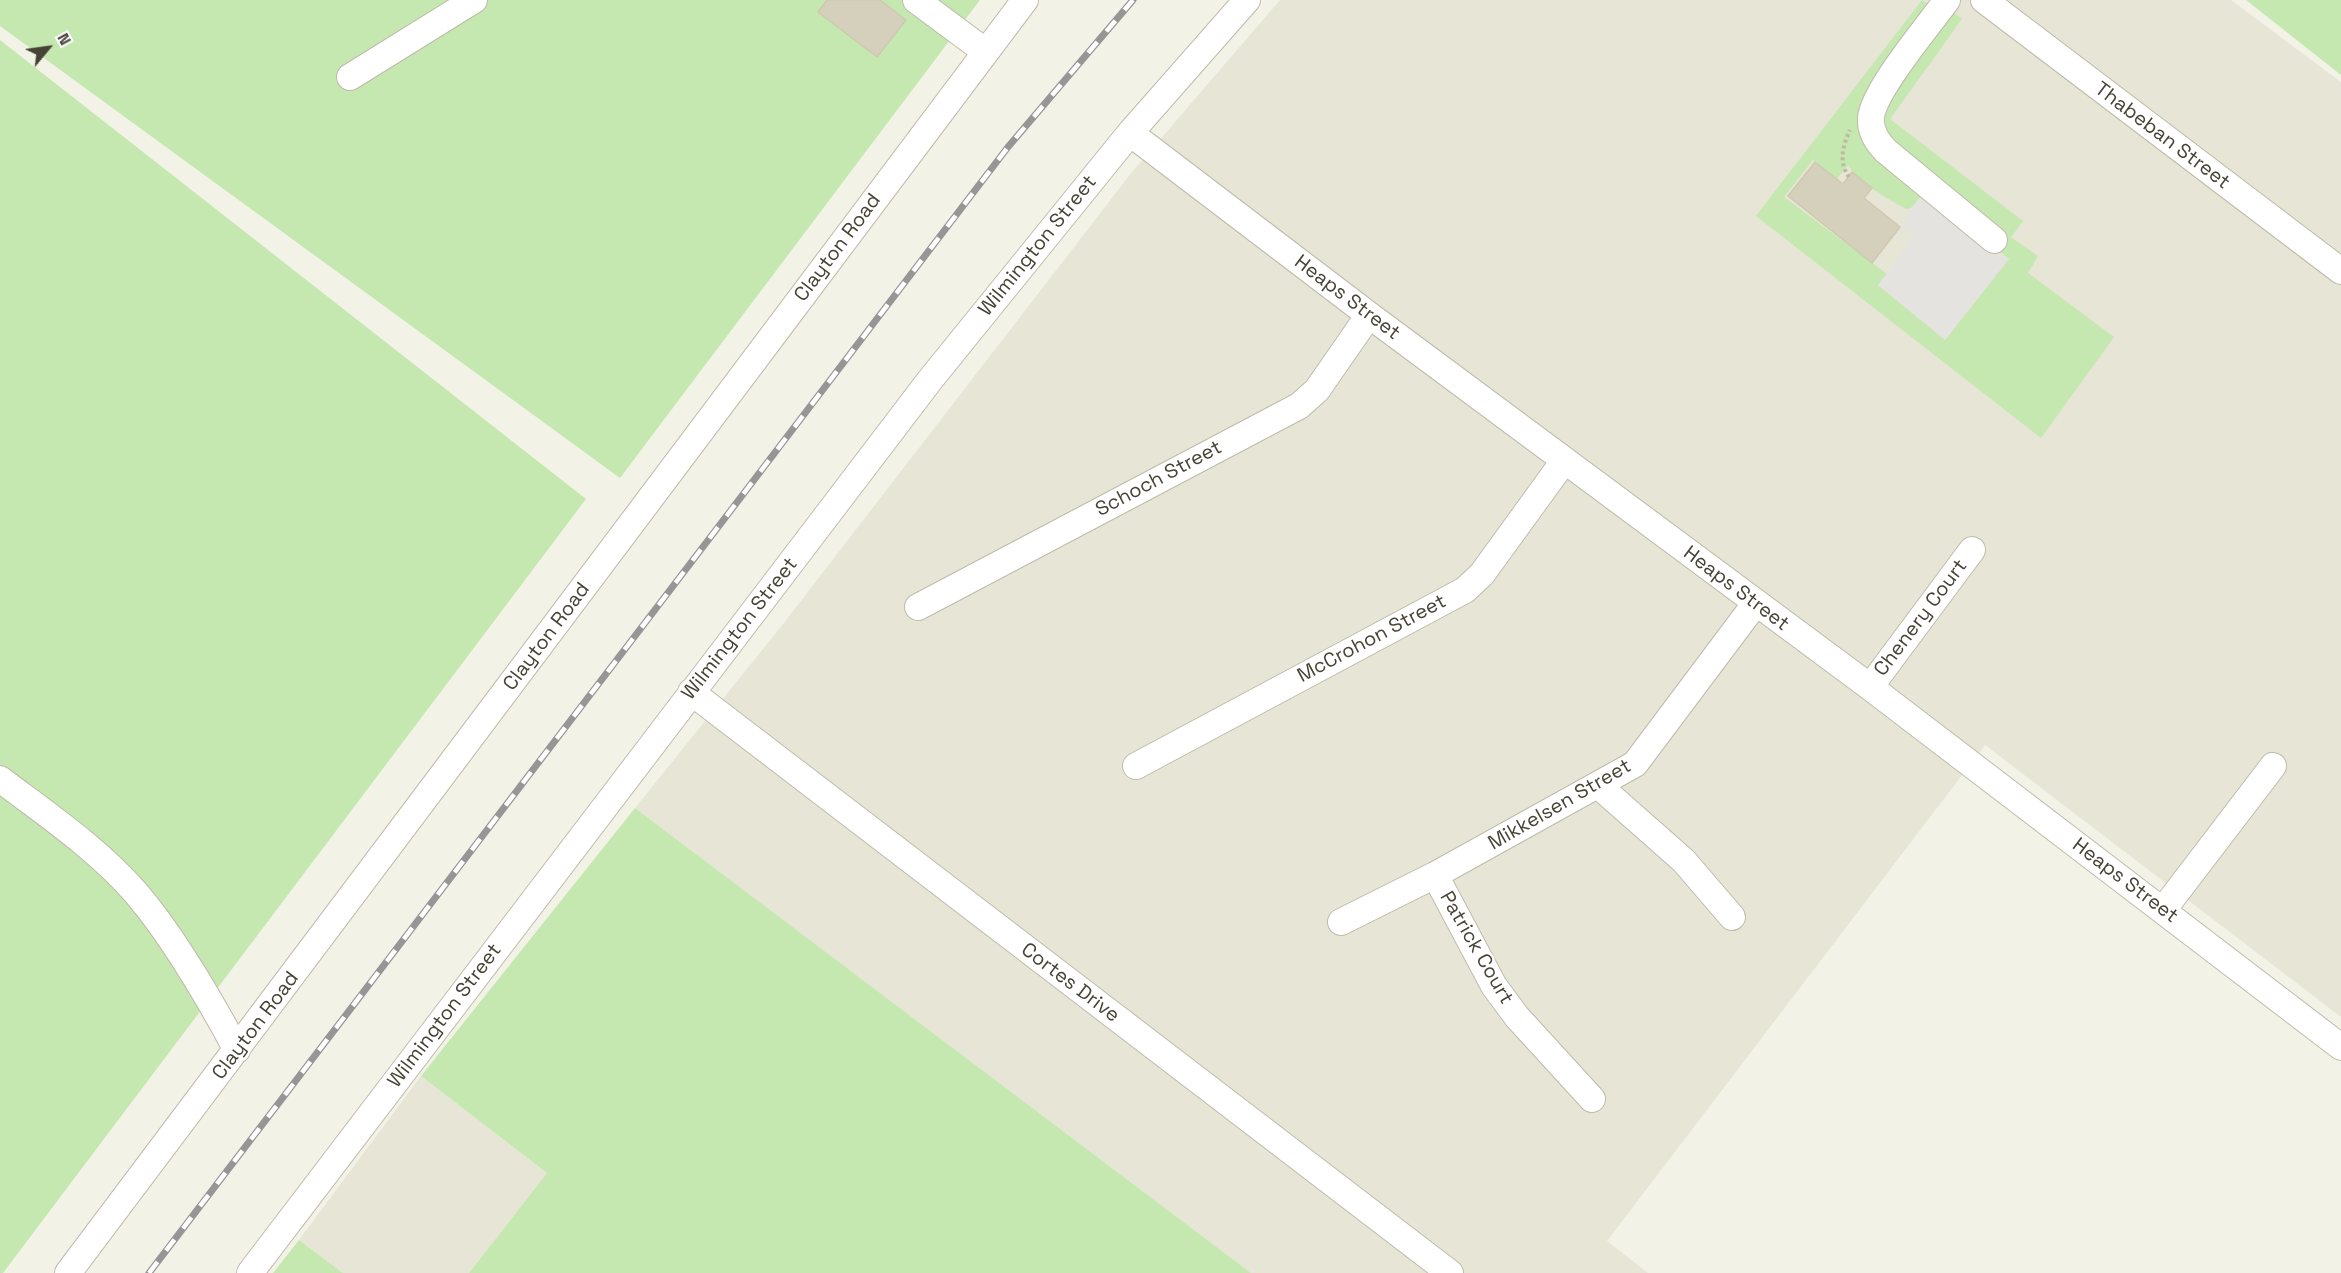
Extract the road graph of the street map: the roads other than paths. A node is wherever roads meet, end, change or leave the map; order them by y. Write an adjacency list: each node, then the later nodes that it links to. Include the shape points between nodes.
1 (474, 0): 8 (street)
2 (916, 0): 7 (street)
3 (1025, 0): 7 (street, Clayton Road)
4 (1247, 0): 9 (street, Wilmington Street)
5 (1947, 0): 10 (street, via 1880,95 1871,119 1873,131 1886,151)
6 (1984, 0): 11 (street, Thabeban Street)
7 (986, 52): 28 (street, Clayton Road)
8 (350, 77)
9 (1130, 134): 12 (street, Heaps Street); 18 (street, Wilmington Street, via 937,372)
10 (1994, 240)
11 (2341, 271)
12 (1369, 315): 13 (street, Heaps Street); 16 (street, Schoch Street, via 1317,390 1299,406)
13 (1564, 461): 15 (street, Heaps Street); 19 (street, McCrohon Street, via 1482,574 1465,590)
14 (1972, 550): 17 (street, Chenery Court)
15 (1755, 604): 17 (street, Heaps Street); 22 (street, Mikkelsen Street, via 1635,764)
16 (918, 607)
17 (1870, 687): 24 (street, Heaps Street)
18 (691, 692): 31 (street, Wilmington Street); 32 (street, Cortes Drive)
19 (1136, 766)
20 (2273, 766): 24 (street)
21 (0, 779): 28 (street, via 93,853 136,893 184,961)
22 (1599, 786): 23 (street, Mikkelsen Street); 25 (street, via 1684,861)
23 (1435, 875): 26 (street, Mikkelsen Street); 29 (street, Patrick Court, via 1494,986 1516,1017)
24 (2163, 910): 27 (street, Heaps Street)
25 (1732, 917)
26 (1341, 922)
27 (2341, 1047)
28 (237, 1050): 30 (street, Clayton Road)
29 (1592, 1099)
30 (68, 1273)
31 (250, 1273)
32 (1450, 1273)

